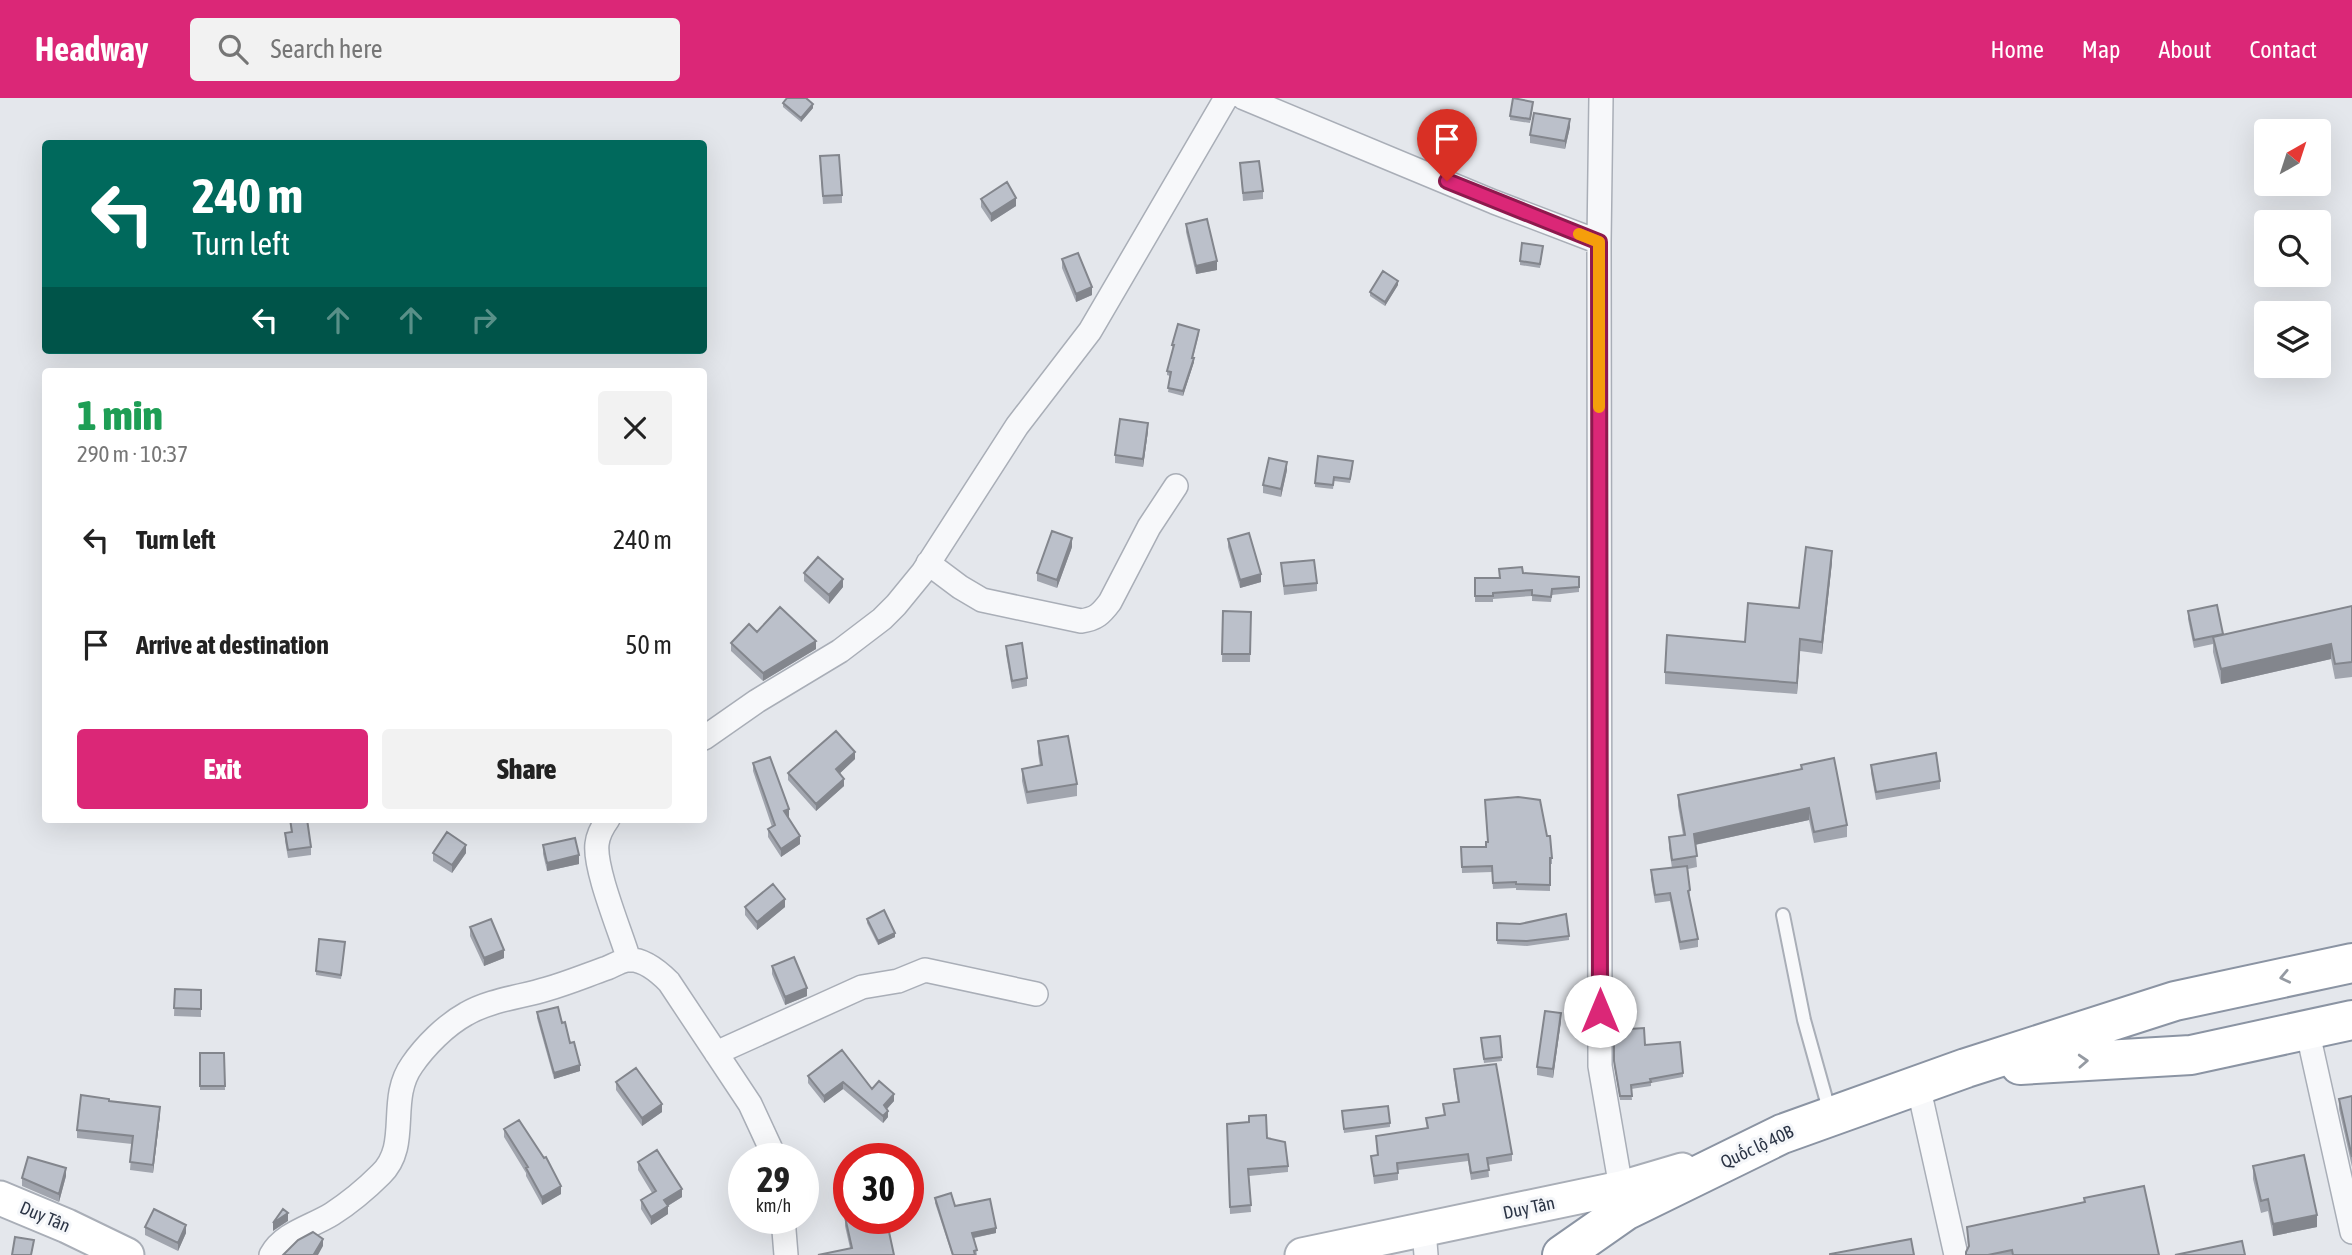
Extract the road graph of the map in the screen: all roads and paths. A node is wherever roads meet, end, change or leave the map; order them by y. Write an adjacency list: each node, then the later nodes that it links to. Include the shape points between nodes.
1 (1226, 98): 6 (street, via 1090,331 1017,426)
2 (1244, 98): 4 (street)
3 (1601, 98): 4 (street)
4 (1599, 242): 21 (street, via 1600,1066)
5 (1175, 486): 6 (street, via 1110,602 1093,620 982,600)
6 (928, 562): 7 (street, via 882,620)
7 (707, 736)
8 (605, 823): 10 (street, via 597,844 599,864)
9 (1783, 915): 18 (lane, via 1804,1020)
10 (629, 960): 15 (street, via 656,969 669,982); 27 (street, via 466,1013 449,1027 411,1066 401,1087 398,1144 383,1173 332,1214 289,1236)
11 (2352, 963): 16 (highway, Quốc lộ 40B, one-way to 16, via 2175,1001)
12 (1036, 994): 15 (street, via 925,970 898,981 862,987)
13 (2352, 1020): 14 (highway, Quốc lộ 40B)
14 (2307, 1029): 16 (highway, Quốc lộ 40B, one-way to 14, via 2191,1055); 23 (street)
15 (716, 1053): 19 (street, via 750,1104)
16 (1966, 1068): 17 (highway, Quốc lộ 40B)
17 (1918, 1085): 18 (highway, Quốc lộ 40B); 31 (street)
18 (1831, 1116): 20 (highway, Quốc lộ 40B)
19 (768, 1143)
20 (1753, 1148): 21 (street, Duy Tân); 30 (highway, Quốc lộ 40B, via 1625,1211)
21 (1621, 1188): 25 (street, Duy Tân)
22 (0, 1198): 26 (street, Duy Tân)
23 (2352, 1232)
24 (784, 1234): 28 (street)
25 (1425, 1242): 29 (street, Duy Tân)
26 (127, 1255)
27 (271, 1255)
28 (786, 1255)
29 (1302, 1255)
30 (1562, 1255)
31 (1956, 1255)

